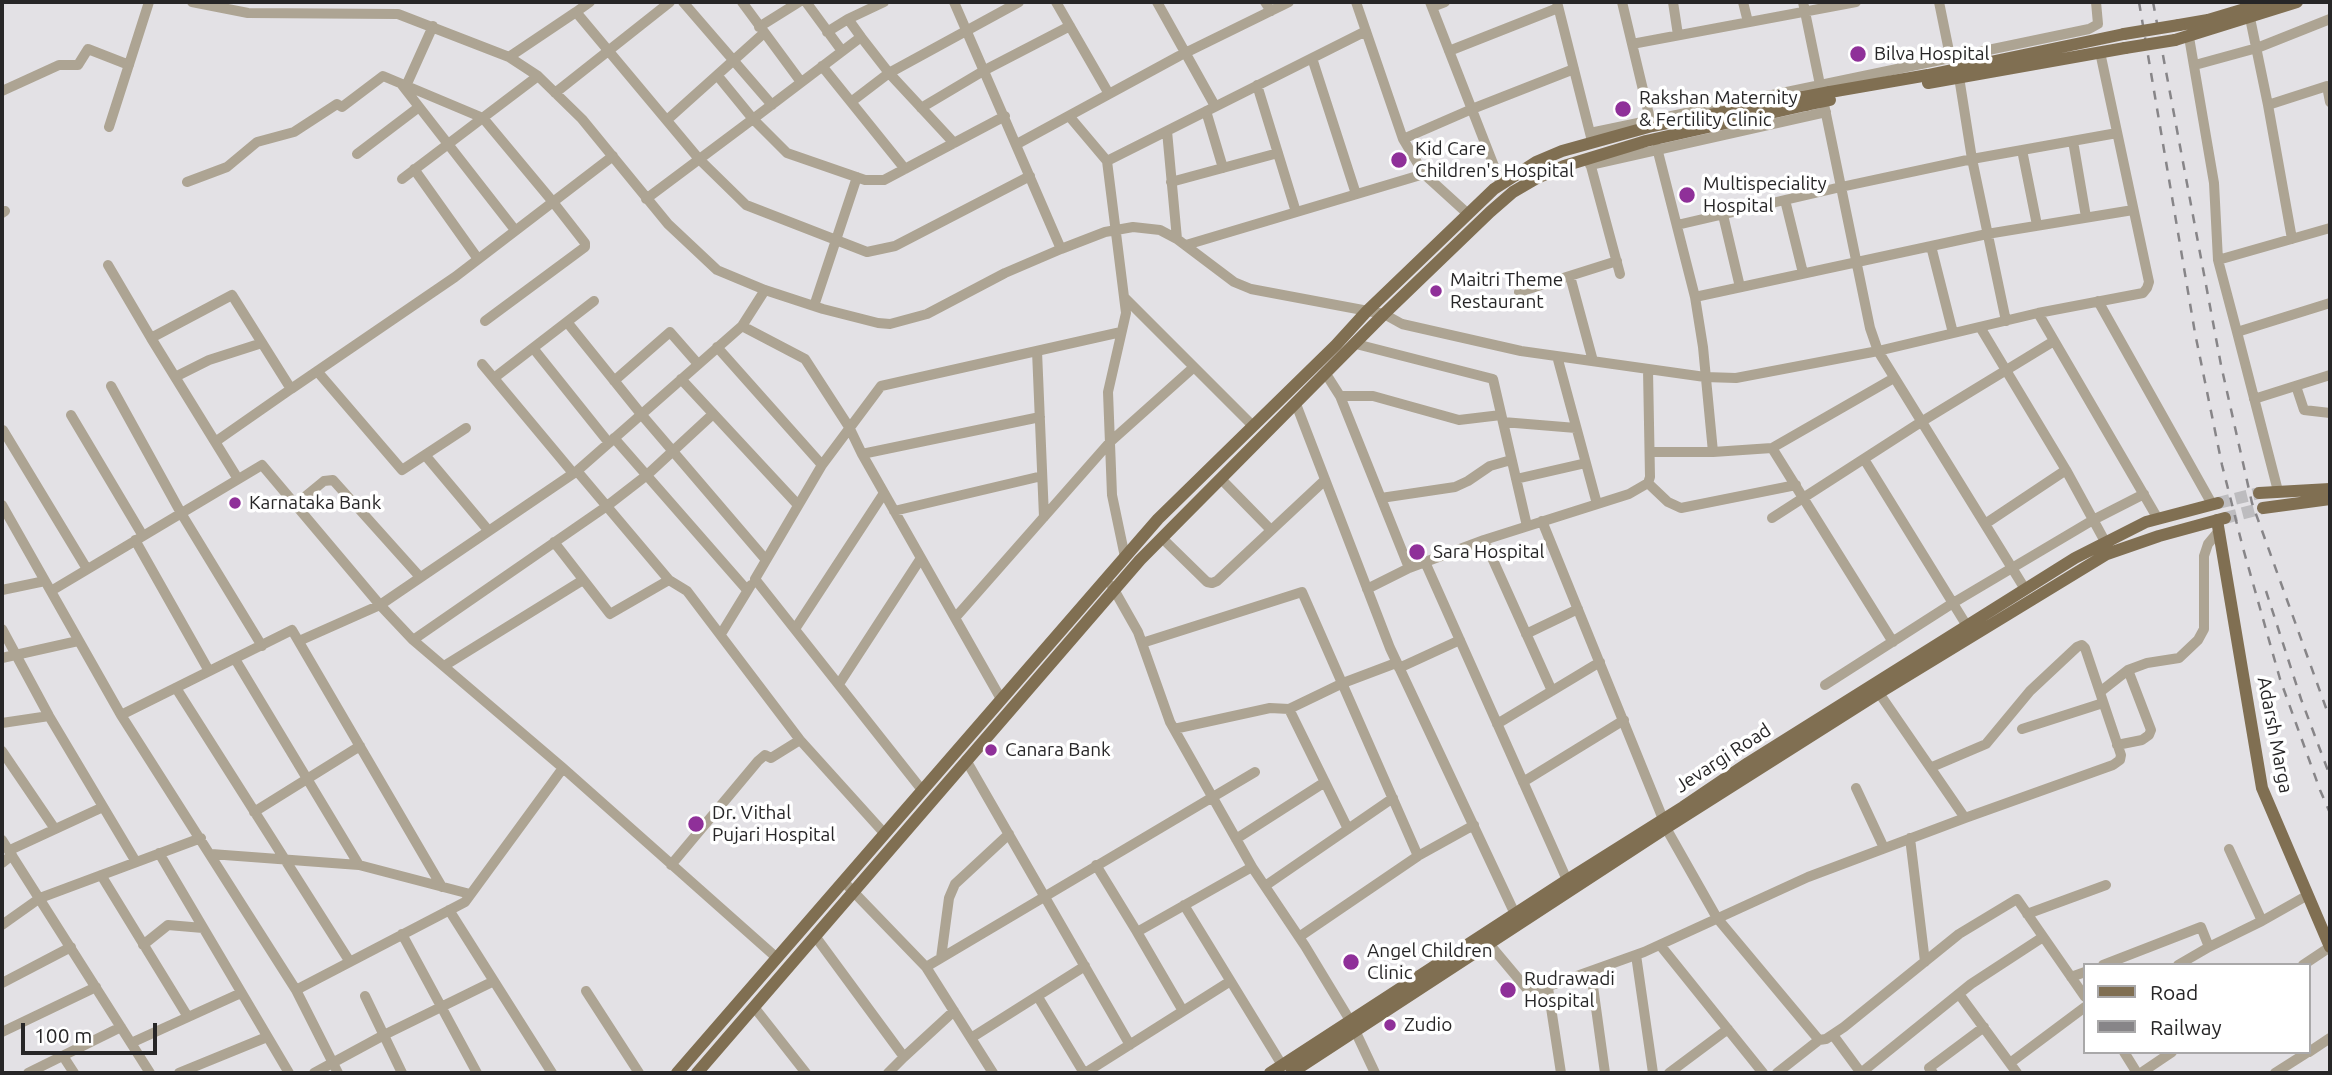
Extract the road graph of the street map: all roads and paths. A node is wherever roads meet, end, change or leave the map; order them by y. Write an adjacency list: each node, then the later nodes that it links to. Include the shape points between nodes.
1 (149, 2): 58 (street)
2 (192, 2): 32 (street, via 248,13)
3 (329, 2): 32 (street)
4 (392, 2): 33 (street)
5 (590, 2): 31 (street)
6 (670, 2): 49 (street)
7 (683, 2): 57 (street)
8 (742, 2): 40 (street)
9 (799, 2): 40 (street)
10 (806, 2): 43 (street)
11 (884, 2): 35 (street)
12 (954, 2): 41 (street)
13 (1019, 2): 41 (street)
14 (1056, 2): 39 (street)
15 (1157, 2): 52 (street)
16 (1289, 2): 29 (street)
17 (1356, 2): 42 (street)
18 (1445, 2): 27 (street)
19 (1622, 2): 47 (street)
20 (1673, 2): 44 (street)
21 (1743, 2): 37 (street)
22 (1856, 2): 30 (street)
23 (1939, 2): 55 (street)
24 (2096, 2): 55 (street, via 2099,19 2095,27)
25 (2268, 2): 74 (main road, bridge, via 2208,20)
26 (2297, 2): 34 (main road)
27 (1431, 4): 51 (street)
28 (1558, 5): 51 (street); 61 (street)
29 (1268, 6): 52 (street)
30 (1804, 7): 37 (street); 74 (street)
31 (576, 12): 49 (street); 54 (street)
32 (335, 14): 33 (street)
33 (401, 15): 38 (street)
34 (2250, 18): 46 (main road); 48 (street)
35 (848, 19): 43 (street); 45 (street)
36 (2330, 19): 48 (street)
37 (1748, 22): 44 (street)
38 (429, 25): 54 (street); 68 (street)
39 (1070, 26): 62 (street); 73 (street)
40 (761, 30): 57 (street); 67 (street)
41 (967, 30): 62 (street); 63 (street)
42 (1366, 31): 56 (street); 94 (street)
43 (827, 32): 50 (street)
44 (1678, 35): 47 (street)
45 (861, 37): 50 (street); 63 (street)
46 (2189, 37): 53 (main road, bridge); 59 (street)
47 (1632, 44): 87 (street)
48 (2257, 48): 59 (street); 78 (street)
49 (607, 50): 72 (street); 89 (street)
50 (842, 51): 60 (street)
51 (1449, 51): 83 (street)
52 (1186, 52): 73 (street); 82 (street)
53 (2100, 52): 66 (main road); 92 (street)
54 (509, 57): 65 (street)
55 (1951, 57): 74 (street)
56 (1312, 58): 69 (street); 119 (street)
57 (733, 60): 64 (street); 79 (street)
58 (129, 65): 71 (street, via 89,49 78,65 59,65); 90 (street)
59 (2195, 65): 140 (street, via 2214,183)
60 (822, 66): 67 (street); 76 (street)
61 (1574, 69): 83 (street); 93 (street)
62 (985, 70): 81 (street); 85 (street)
63 (889, 73): 76 (street); 81 (street)
64 (717, 75): 88 (street); 89 (street)
65 (538, 76): 72 (street); 86 (street)
66 (1959, 77): 74 (main road); 105 (street)
67 (801, 82): 79 (street)
68 (404, 85): 80 (street); 86 (street); 116 (street, via 380,77 342,107 337,104 295,132 257,142 227,167)
69 (1256, 85): 82 (street); 101 (street)
70 (2329, 85): 77 (street); 78 (street)
71 (2, 91)
72 (555, 93): 103 (street)
73 (1109, 94): 84 (street)
74 (1827, 97): 75 (main road, bridge); 87 (street); 99 (street); 118 (street)
75 (1805, 101): 93 (main road); 107 (main road, via 1646,141)
76 (851, 102): 110 (street)
77 (2330, 102)
78 (2268, 104): 134 (street)
79 (772, 105): 88 (street)
80 (419, 107): 97 (street); 102 (street)
81 (921, 108): 96 (street)
82 (1211, 109): 91 (street); 108 (street)
83 (1472, 109): 94 (street); 117 (street)
84 (1069, 116): 98 (street); 106 (street)
85 (1005, 117): 96 (street); 98 (street)
86 (483, 118): 97 (street); 122 (street)
87 (1650, 118): 93 (street)
88 (753, 119): 104 (street); 113 (street, via 787,153)
89 (667, 120): 104 (street)
90 (109, 127)
91 (1167, 131): 106 (street); 115 (street)
92 (2117, 133): 95 (street); 123 (street)
93 (1592, 138): 117 (main road, via 1536,162)
94 (1403, 139): 111 (street)
95 (2073, 141): 100 (street); 127 (street)
96 (954, 143): 110 (street)
97 (448, 144): 109 (street); 131 (street)
98 (1017, 144): 112 (street)
99 (1657, 148): 107 (street); 128 (street)
100 (2022, 150): 105 (street); 129 (street)
101 (1278, 153): 108 (street); 124 (street)
102 (357, 154)
103 (613, 156): 120 (street); 122 (street)
104 (699, 159): 120 (street); 135 (street, via 746,205)
105 (1972, 159): 118 (street); 133 (street)
106 (1107, 161): 132 (street)
107 (1589, 162): 141 (street); 158 (main road, via 1536,178 1513,192)
108 (1223, 168): 115 (street)
109 (414, 169): 114 (street); 139 (street)
110 (905, 169): 113 (street, via 884,180)
111 (1424, 174): 119 (street); 125 (street)
112 (1030, 176): 135 (street, via 895,246 867,252); 138 (street)
113 (857, 177): 135 (street)
114 (402, 179)
115 (1171, 182): 136 (street)
116 (187, 183)
117 (1501, 184): 125 (main road)
118 (1841, 187): 121 (street); 142 (street)
119 (1356, 194): 124 (street)
120 (646, 199): 148 (street, via 717,270)
121 (1785, 200): 126 (street); 144 (street)
122 (553, 202): 131 (street); 159 (street, via 585,247)
123 (2133, 210): 127 (street); 153 (street, via 2147,288 2143,293)
124 (1296, 212): 136 (street)
125 (1468, 214): 156 (main road)
126 (1723, 215): 128 (street); 147 (street)
127 (2087, 218): 129 (street)
128 (1677, 225): 151 (street)
129 (2037, 225): 133 (street)
130 (2330, 229): 134 (street)
131 (515, 230): 139 (street)
132 (1116, 230): 136 (street, via 1160,230); 138 (street); 150 (street)
133 (1987, 234): 137 (street); 160 (street)
134 (2292, 239): 140 (street)
135 (836, 240): 155 (street)
136 (1181, 242): 156 (street, via 1234,282 1251,289)
137 (1931, 246): 142 (street); 166 (street)
138 (1061, 249): 155 (street, via 910,319 878,323)
139 (478, 259): 181 (street)
140 (2218, 260): 165 (street)
141 (1617, 261): 145 (street); 146 (street)
142 (1856, 261): 144 (street); 174 (street)
143 (108, 265): 167 (street)
144 (1804, 273): 147 (street)
145 (1620, 274)
146 (1570, 276): 149 (street); 176 (street)
147 (1740, 287): 151 (street)
148 (765, 290): 155 (street); 162 (street)
149 (1519, 292)
150 (1124, 297): 164 (street); 179 (street)
151 (1695, 297): 187 (street)
152 (594, 301): 161 (street)
153 (2098, 301): 157 (street); 240 (street)
154 (2330, 303): 165 (street)
155 (814, 306)
156 (1367, 311): 158 (street); 204 (main road)
157 (2038, 313): 160 (street); 168 (street)
158 (1384, 314): 170 (main road); 175 (street, via 1402,324)
159 (485, 321)
160 (2006, 321): 163 (street)
161 (567, 322): 172 (street); 190 (street)
162 (742, 326): 171 (street); 205 (street, via 805,359)
163 (1980, 327): 166 (street); 182 (street)
164 (1121, 332): 173 (street); 211 (street, via 1108,392)
165 (2237, 332): 195 (street)
166 (1953, 333): 174 (street)
167 (151, 338): 169 (street, via 232,295); 185 (street)
168 (2054, 341): 182 (street); 236 (street)
169 (262, 343): 185 (street); 193 (street)
170 (1356, 344): 183 (main road); 202 (street, via 1493,379)
171 (717, 347): 178 (street); 221 (street)
172 (533, 348): 186 (street); 209 (street)
173 (1037, 351): 201 (street); 205 (street, via 881,386)
174 (1878, 351): 187 (street, via 1735,378); 188 (street)
175 (1557, 356): 176 (street); 207 (street)
176 (1593, 361): 180 (street)
177 (482, 364): 186 (street)
178 (698, 364): 189 (street); 190 (street, via 670,332)
179 (1194, 367): 204 (street); 211 (street)
180 (1648, 370): 187 (street); 215 (street)
181 (317, 371): 193 (street); 217 (street, via 402,470)
182 (2006, 371): 203 (street); 222 (street)
183 (1326, 373): 194 (street); 196 (main road)
184 (2330, 375): 192 (street)
185 (175, 377): 210 (street)
186 (494, 377): 223 (street)
187 (1704, 377): 214 (street)
188 (1894, 378): 203 (street); 212 (street)
189 (681, 379): 198 (street); 199 (street)
190 (614, 381): 198 (street)
191 (111, 386): 248 (street)
192 (2296, 386): 195 (street); 197 (street, via 2304,410)
193 (292, 389): 210 (street)
194 (1340, 396): 202 (street, via 1373,396 1459,420); 237 (street)
195 (2254, 399): 233 (street)
196 (1296, 404): 227 (main road); 229 (street)
197 (2330, 412)
198 (641, 414): 209 (street); 213 (street)
199 (713, 414): 213 (street); 244 (street)
200 (71, 415): 259 (street)
201 (1040, 417): 216 (street); 225 (street)
202 (1502, 419): 207 (street); 219 (street)
203 (1922, 422): 218 (street); 254 (street)
204 (1253, 426): 264 (main road)
205 (849, 427): 216 (street); 221 (street)
206 (466, 428): 217 (street)
207 (1576, 428): 220 (street)
208 (3, 430): 270 (street)
209 (611, 440): 223 (street); 224 (street)
210 (215, 442): 226 (street)
211 (1110, 442): 249 (street); 264 (street, via 1112,495)
212 (1772, 448): 214 (street); 231 (street)
213 (673, 452): 224 (street); 266 (street)
214 (1713, 452): 215 (street)
215 (1650, 453): 230 (street)
216 (862, 454): 235 (street)
217 (425, 455): 257 (street)
218 (1864, 459): 238 (street); 282 (street)
219 (1511, 460): 228 (street); 237 (street, via 1490,466 1455,487)
220 (1586, 463): 228 (street); 242 (street)
221 (822, 465): 244 (street)
222 (2066, 470): 252 (street); 254 (street)
223 (575, 472): 245 (street); 257 (street)
224 (647, 475): 245 (street); 280 (street)
225 (1042, 476): 247 (street); 249 (street)
226 (237, 479): 241 (street, via 262,465); 248 (street)
227 (1221, 479): 258 (street); 260 (main road)
228 (1516, 479): 256 (street)
229 (1325, 480): 258 (street); 277 (street)
230 (1647, 483): 231 (street, via 1681,508); 242 (street)
231 (1796, 485): 238 (street)
232 (2330, 489): 233 (main road)
233 (2278, 491): 234 (main road)
234 (2259, 492)
235 (884, 493): 247 (street); 288 (street)
236 (2144, 494): 251 (street); 252 (street)
237 (1381, 498): 269 (street)
238 (1804, 498): 250 (street); 295 (street)
239 (2330, 499): 246 (main road)
240 (2215, 503): 251 (main road, Jevargi Road)
241 (296, 504): 271 (street, via 324,481 333,480); 283 (street)
242 (1597, 504): 253 (street)
243 (2, 505): 276 (street)
244 (799, 505): 266 (street)
245 (607, 506): 262 (street); 274 (street)
246 (2263, 509)
247 (894, 511): 265 (street)
248 (181, 513): 259 (street); 297 (street)
249 (1044, 517): 285 (street)
250 (1772, 518)
251 (2158, 519): 263 (main road, Jevargi Road, via 2128,530)
252 (2093, 520): 263 (street); 268 (street)
253 (1542, 521): 256 (street); 284 (street)
254 (1985, 524): 268 (street)
255 (2220, 524): 263 (main road); 304 (street, via 2204,556 2202,634 2179,657); 372 (main road, Adarsh Marga, via 2262,788)
256 (1527, 526): 261 (street)
257 (488, 530): 271 (street)
258 (1271, 530): 260 (street, via 1212,583)
259 (139, 538): 270 (street); 305 (street)
260 (1162, 538): 281 (main road)
261 (1485, 540): 267 (street); 290 (street)
262 (554, 542): 273 (street); 291 (street)
263 (2108, 547): 278 (main road, Jevargi Road); 312 (main road)
264 (1125, 557): 275 (main road)
265 (921, 558): 285 (street); 307 (street)
266 (766, 560): 272 (street)
267 (1425, 562): 269 (street); 292 (street)
268 (2013, 567): 278 (street); 282 (street)
269 (1409, 568): 277 (street)
270 (87, 569): 276 (street)
271 (420, 577): 283 (street)
272 (755, 579): 280 (street); 288 (street)
273 (583, 580): 274 (street, via 610,614); 303 (street)
274 (670, 580): 289 (street, via 687,590)
275 (1104, 580): 281 (street); 313 (main road)
276 (48, 586): 279 (street); 293 (street)
277 (1367, 589): 302 (street)
278 (2025, 589): 286 (main road, Jevargi Road)
279 (2, 590)
280 (747, 590): 289 (street)
281 (1115, 590): 296 (street); 327 (main road)
282 (1953, 603): 286 (street); 295 (street)
283 (380, 605): 291 (street); 294 (street)
284 (1578, 609): 290 (street); 301 (street)
285 (955, 618): 313 (street)
286 (1966, 626): 341 (main road, Jevargi Road)
287 (2, 629): 298 (street)
288 (794, 629): 307 (street)
289 (721, 634): 323 (street)
290 (1526, 634): 310 (street)
291 (413, 640): 303 (street)
292 (1460, 640): 302 (street); 320 (street)
293 (78, 641): 298 (street); 316 (street)
294 (299, 641): 297 (street, via 292,630); 325 (street)
295 (1893, 642): 308 (street)
296 (1142, 643): 306 (street, via 1302,592); 321 (street)
297 (262, 646): 300 (street)
298 (15, 655): 299 (street); 317 (street)
299 (2, 658)
300 (235, 659): 305 (street); 331 (street)
301 (1600, 662): 310 (street); 318 (street)
302 (1398, 665): 306 (street); 342 (street)
303 (444, 667): 329 (street)
304 (2128, 670): 311 (street); 324 (street, via 2151,730 2142,740)
305 (209, 671): 309 (street)
306 (1343, 683): 315 (street); 337 (street)
307 (839, 684): 335 (street)
308 (1825, 685)
309 (176, 688): 316 (street); 339 (street)
310 (1552, 691): 320 (street)
311 (2099, 692): 314 (street); 328 (street, via 2080,645 2030,691 1986,744)
312 (1879, 693): 328 (street); 341 (main road)
313 (1001, 699): 335 (main road)
314 (2104, 703): 322 (street); 324 (street)
315 (1289, 709): 321 (street, via 1270,708); 332 (street)
316 (121, 715): 347 (street)
317 (49, 716): 319 (street); 338 (street)
318 (1624, 720): 333 (street); 341 (street)
319 (2, 723)
320 (1497, 724): 333 (street)
321 (1174, 729): 336 (street)
322 (2022, 729)
323 (800, 740): 345 (street); 361 (street, via 758,761)
324 (2117, 745): 340 (street, via 2120,760 2113,765)
325 (360, 746): 331 (street); 369 (street)
326 (2, 751): 343 (street)
327 (966, 760): 346 (street); 370 (main road)
328 (1932, 767): 340 (street)
329 (563, 768): 361 (street); 371 (street)
330 (1255, 772): 336 (street)
331 (308, 780): 339 (street); 360 (street)
332 (1325, 782): 344 (street); 349 (street)
333 (1523, 782): 365 (street)
334 (1856, 788): 351 (street)
335 (922, 790): 345 (main road)
336 (1213, 798): 349 (street); 362 (street)
337 (1393, 798): 344 (street); 356 (street)
338 (103, 807): 343 (street); 358 (street)
339 (254, 811): 357 (street)
340 (1965, 818): 348 (street)
341 (1665, 824): 365 (main road, Jevargi Road); 379 (street); 388 (main road)
342 (1474, 825): 356 (street); 377 (street)
343 (55, 829): 353 (street)
344 (1348, 829): 368 (street)
345 (884, 833): 366 (main road)
346 (1009, 834): 373 (street); 396 (street, via 954,884)
347 (201, 838): 354 (street); 355 (street)
348 (1910, 838): 351 (street); 399 (street)
349 (1236, 839): 363 (street)
350 (2, 840): 353 (street)
351 (1884, 848): 379 (street)
352 (2229, 849): 380 (street)
353 (11, 853): 359 (street); 374 (street)
354 (159, 853): 358 (street); 382 (street)
355 (211, 854): 357 (street); 412 (street)
356 (1418, 856): 386 (street)
357 (285, 859): 360 (street); 398 (street)
358 (136, 862): 364 (street)
359 (2, 863)
360 (359, 865): 369 (street)
361 (671, 865): 395 (street)
362 (1096, 865): 373 (street); 383 (street)
363 (1252, 867): 368 (street); 375 (street)
364 (101, 875): 374 (street); 389 (street)
365 (1567, 880): 377 (main road, Jevargi Road)
366 (843, 881): 370 (street); 395 (main road)
367 (2106, 885): 378 (street)
368 (1265, 886): 386 (street)
369 (442, 887): 371 (street)
370 (854, 890): 385 (main road); 402 (street)
371 (470, 894): 376 (street)
372 (2308, 895): 380 (street); 393 (main road, Adarsh Marga)
373 (1044, 896): 396 (street); 403 (street)
374 (40, 898): 381 (street); 391 (street)
375 (1184, 905): 383 (street); 408 (street)
376 (449, 910): 384 (street); 407 (street)
377 (1515, 914): 388 (main road, Jevargi Road)
378 (2027, 914): 387 (street); 399 (street, via 2017,899 1959,934)
379 (1717, 918): 390 (street); 435 (street)
380 (2262, 921): 392 (street)
381 (2, 925)
382 (203, 928): 389 (street, via 168,925); 414 (street)
383 (1137, 932): 423 (street)
384 (402, 934): 398 (street); 419 (street)
385 (815, 936): 420 (main road); 443 (street)
386 (1299, 937): 426 (street)
387 (2043, 937): 406 (street); 415 (street)
388 (1486, 940): 411 (street, via 1527,989); 426 (main road, Jevargi Road)
389 (144, 945): 424 (street)
390 (1660, 945): 394 (street); 428 (street)
391 (71, 947): 409 (street); 410 (street)
392 (2209, 947): 397 (street, via 2201,927); 400 (street)
393 (2330, 947): 401 (street)
394 (1636, 955): 404 (street); 468 (street)
395 (777, 958): 458 (main road)
396 (941, 958): 402 (street)
397 (2125, 961)
398 (350, 962): 412 (street)
399 (1924, 962): 431 (street)
400 (2185, 963)
401 (2306, 963)
402 (926, 967): 422 (street)
403 (1085, 967): 417 (street); 437 (street)
404 (1591, 972): 411 (street); 467 (street)
405 (2084, 972): 406 (street)
406 (2071, 977): 418 (street)
407 (494, 981): 419 (street); 456 (street)
408 (1229, 982): 423 (street); 446 (street)
409 (2, 983)
410 (96, 986): 425 (street); 429 (street)
411 (1548, 988): 466 (street)
412 (296, 990): 444 (street)
413 (586, 991): 457 (street)
414 (241, 993): 424 (street); 432 (street)
415 (1959, 993): 427 (street); 431 (street, via 1861,1073)
416 (365, 996): 430 (street)
417 (1038, 996): 433 (street); 463 (street)
418 (2084, 996)
419 (442, 1007): 430 (street); 455 (street)
420 (754, 1007): 459 (main road); 460 (street)
421 (2084, 1008): 445 (street)
422 (954, 1011): 433 (street); 443 (street)
423 (1183, 1011): 437 (street)
424 (188, 1017): 436 (street)
425 (121, 1027): 436 (street); 442 (street)
426 (1354, 1027): 446 (main road, Jevargi Road); 465 (street)
427 (1983, 1027): 445 (street); 472 (street, via 1929,1068)
428 (1728, 1030): 469 (street); 470 (street)
429 (2, 1032)
430 (384, 1035): 444 (street); 454 (street)
431 (1833, 1035): 435 (street)
432 (267, 1037): 450 (street); 451 (street)
433 (971, 1038): 462 (street)
434 (2330, 1038): 438 (street)
435 (1819, 1040): 471 (street)
436 (131, 1043): 449 (street)
437 (1130, 1045): 463 (street)
438 (2311, 1051)
439 (2125, 1054): 474 (street)
440 (2169, 1054): 474 (street)
441 (2306, 1054): 475 (street)
442 (63, 1056): 447 (street); 448 (street)
443 (904, 1057): 461 (street)
444 (332, 1063): 452 (street); 453 (street)
445 (2010, 1063): 473 (street)
446 (1287, 1069): 464 (main road, Jevargi Road)
447 (28, 1073)
448 (74, 1073)
449 (150, 1073)
450 (179, 1073)
451 (289, 1073)
452 (314, 1073)
453 (338, 1073)
454 (402, 1073)
455 (477, 1073)
456 (552, 1073)
457 (639, 1073)
458 (677, 1073)
459 (697, 1073)
460 (806, 1073)
461 (889, 1073)
462 (993, 1073)
463 (1084, 1073)
464 (1270, 1073)
465 (1375, 1073)
466 (1561, 1073)
467 (1605, 1073)
468 (1653, 1073)
469 (1669, 1073)
470 (1763, 1073)
471 (1777, 1073)
472 (1933, 1073)
473 (2017, 1073)
474 (2139, 1073)
475 (2275, 1073)

